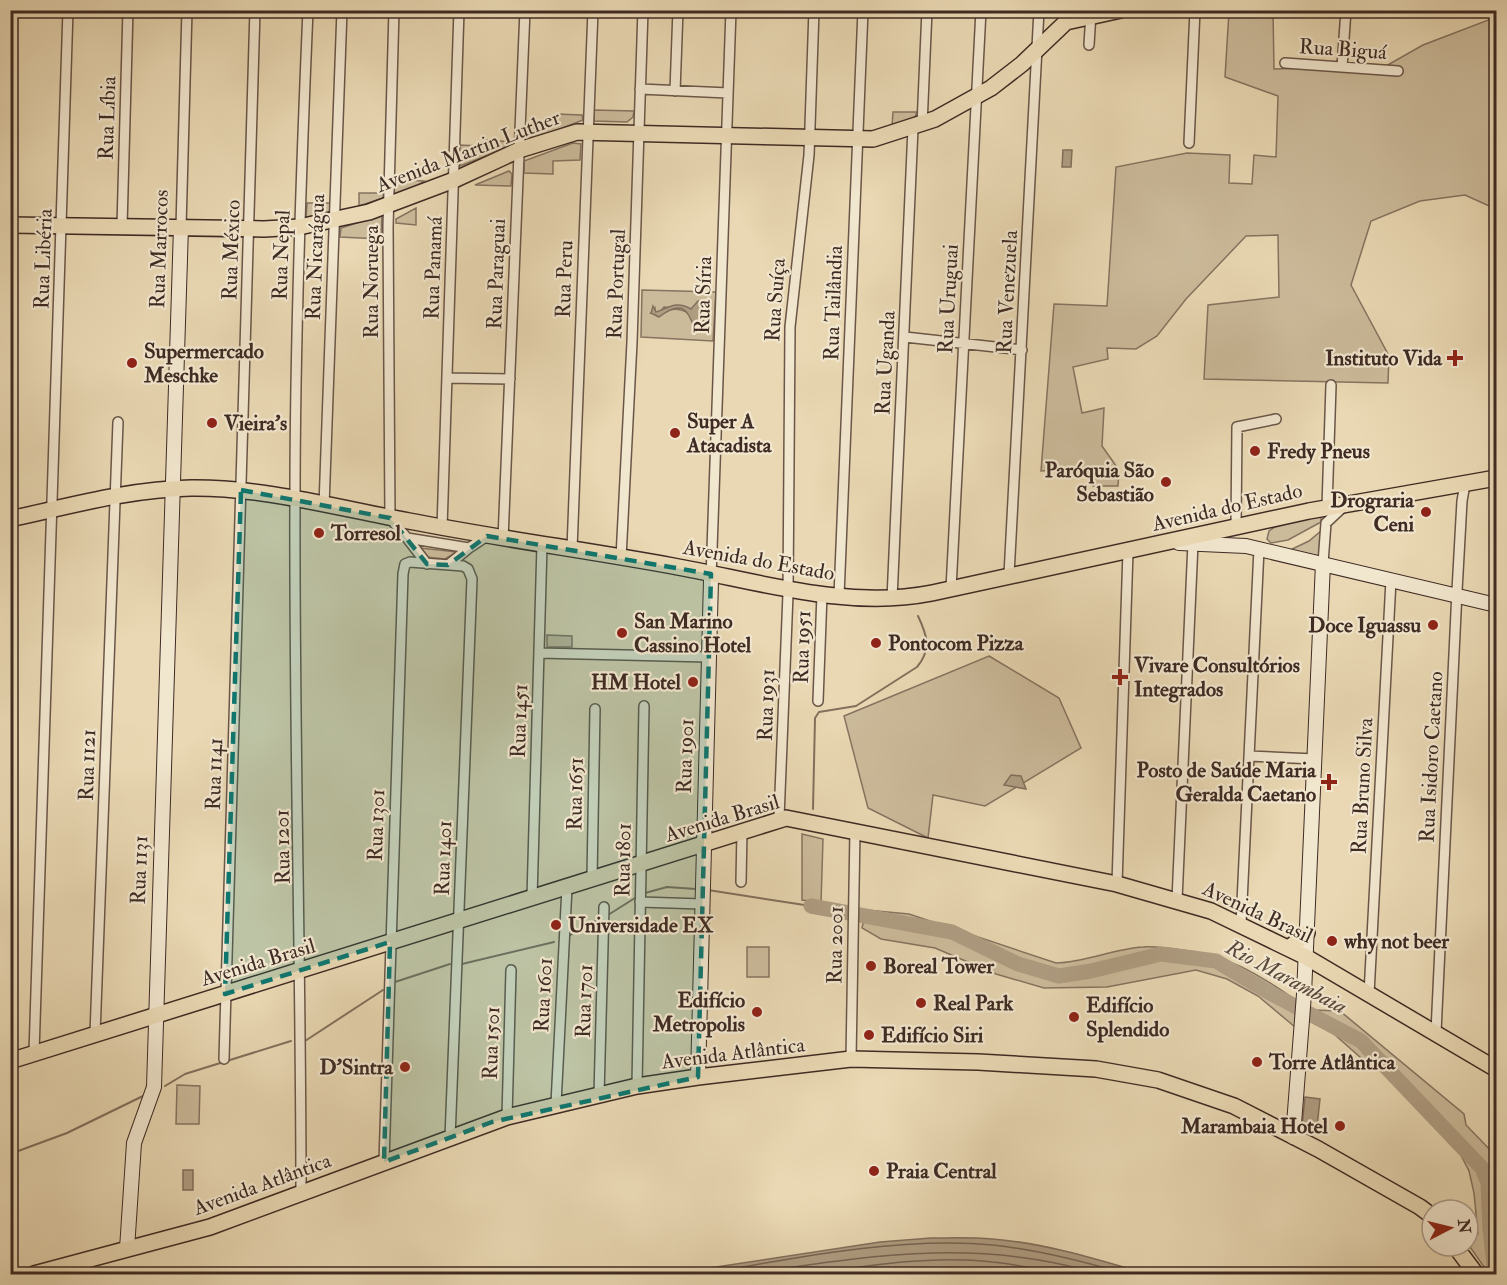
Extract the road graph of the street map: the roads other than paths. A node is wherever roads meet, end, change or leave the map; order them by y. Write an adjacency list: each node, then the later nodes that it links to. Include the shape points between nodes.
1 (68, 10): 44 (street, Rua Libéria)
2 (129, 10): 45 (street, Rua Líbia)
3 (187, 10): 46 (street, Rua Marrocos)
4 (255, 10): 48 (street, Rua México)
5 (308, 10): 47 (street, Rua Nepal)
6 (342, 10): 42 (street, Rua Nicarágua)
7 (394, 10): 41 (street, Rua Noruega)
8 (459, 10): 40 (street, Rua Panamá)
9 (525, 10): 39 (street, Rua Paraguai)
10 (593, 10): 33 (street, Rua Peru)
11 (643, 10): 28 (street, Rua Portugal)
12 (678, 10): 29 (street)
13 (731, 10): 30 (street, Rua Síria)
14 (814, 10): 36 (street, Rua Suíça)
15 (863, 10): 37 (street, Rua Tailândia)
16 (927, 10): 32 (street, Rua Uganda)
17 (981, 10): 31 (street, Rua Uruguai)
18 (1039, 10): 24 (street, Rua Venezuela)
19 (1121, 10): 22 (main road, Avenida Martin Luther)
20 (1195, 10): 38 (street)
21 (1346, 10): 26 (street)
22 (1091, 13): 23 (street); 24 (main road, Avenida Martin Luther, via 1066,22)
23 (1089, 45)
24 (1036, 50): 31 (main road, Avenida Martin Luther, via 1006,78); 51 (street, Rua Venezuela)
25 (1285, 63): 26 (street, Rua Biguá)
26 (1342, 67): 27 (street, Rua Biguá)
27 (1398, 71)
28 (640, 89): 29 (street); 34 (street, Rua Portugal)
29 (675, 91): 30 (street)
30 (728, 93): 35 (street, Rua Síria)
31 (976, 97): 32 (main road, Avenida Martin Luther); 50 (street, Rua Uruguai)
32 (917, 126): 37 (main road, Avenida Martin Luther, via 873,139); 49 (street, Rua Uganda)
33 (588, 130): 34 (main road, Avenida Martin Luther); 39 (main road, Avenida Martin Luther); 78 (street, Rua Peru)
34 (639, 132): 35 (main road, Avenida Martin Luther); 81 (street, Rua Portugal)
35 (726, 135): 36 (main road, Avenida Martin Luther); 86 (street, Rua Síria)
36 (810, 138): 37 (main road, Avenida Martin Luther); 90 (street, Rua Suíça, via 790,327)
37 (858, 139): 93 (street, Rua Tailândia)
38 (1189, 143)
39 (519, 150): 40 (main road, Avenida Martin Luther); 53 (street, Rua Paraguai)
40 (454, 180): 41 (main road, Avenida Martin Luther); 52 (street, Rua Panamá)
41 (389, 205): 42 (main road, Avenida Martin Luther); 67 (street, Rua Noruega)
42 (335, 220): 47 (main road, Avenida Martin Luther); 64 (street, Rua Nicarágua)
43 (10, 225): 44 (main road, Avenida Martin Luther)
44 (62, 226): 45 (main road, Avenida Martin Luther); 66 (street, Rua Libéria)
45 (122, 226): 46 (main road, Avenida Martin Luther)
46 (181, 227): 48 (main road, Avenida Martin Luther); 59 (street, Rua Marrocos)
47 (299, 227): 48 (main road, Avenida Martin Luther); 62 (street, Rua Nepal)
48 (250, 228): 60 (street, Rua México)
49 (904, 337): 50 (street); 94 (street, Rua Uganda)
50 (963, 344): 51 (street); 89 (street, Rua Uruguai)
51 (1022, 350): 85 (street, Rua Venezuela)
52 (447, 378): 53 (street); 70 (street, Rua Panamá)
53 (510, 380): 73 (street, Rua Paraguai)
54 (1331, 385): 65 (street)
55 (1276, 419): 69 (street, via 1237,426)
56 (118, 422): 61 (street, Rua 1121)
57 (1497, 478): 58 (main road, Avenida do Estado)
58 (1466, 484): 63 (main road, Avenida do Estado); 92 (street, Rua Isidoro Caetano)
59 (172, 489): 60 (main road, Avenida do Estado); 61 (main road, Avenida do Estado); 127 (street, Rua 1131)
60 (241, 490): 62 (main road, Avenida do Estado); 125 (street, Rua 1141)
61 (116, 497): 66 (main road, Avenida do Estado); 129 (street, Rua 1121)
62 (295, 500): 64 (main road, Avenida do Estado); 123 (street, Rua 1201)
63 (1350, 502): 65 (main road, Avenida do Estado); 82 (street, via 1326,523)
64 (324, 506): 67 (main road, Avenida do Estado)
65 (1327, 507): 69 (main road, Avenida do Estado)
66 (54, 509): 68 (main road, Avenida do Estado); 130 (street, Rua Libéria)
67 (390, 518): 70 (main road, Avenida do Estado); 72 (street)
68 (10, 519)
69 (1236, 526): 74 (main road, Avenida do Estado)
70 (442, 528): 71 (main road, Avenida do Estado)
71 (487, 536): 73 (main road, Avenida do Estado); 77 (street)
72 (407, 538): 77 (street); 83 (street)
73 (503, 539): 76 (main road, Avenida do Estado)
74 (1169, 542): 75 (street); 80 (main road, Avenida do Estado)
75 (1193, 543): 79 (street); 113 (street)
76 (542, 545): 78 (main road, Avenida do Estado); 96 (street, Rua 1451)
77 (469, 548): 84 (street)
78 (572, 549): 81 (main road, Avenida do Estado)
79 (1259, 549): 82 (street); 101 (street)
80 (1128, 551): 85 (main road, Avenida do Estado); 110 (street)
81 (621, 558): 86 (main road, Avenida do Estado)
82 (1323, 563): 88 (street); 102 (street)
83 (428, 564): 84 (street, Rua 1301); 120 (street, Rua 1301, via 410,562 404,567)
84 (448, 566): 87 (street, Rua 1301, via 468,569)
85 (1009, 575): 89 (main road, Avenida do Estado)
86 (711, 577): 90 (main road, Avenida do Estado); 97 (street, Rua 1901)
87 (472, 579): 117 (street, Rua 1401)
88 (1391, 580): 92 (street); 126 (street, Rua Bruno Silva)
89 (951, 589): 94 (main road, Avenida do Estado)
90 (788, 591): 91 (main road, Avenida do Estado); 103 (street, Rua 1931)
91 (822, 594): 93 (main road, Avenida do Estado); 98 (street, Rua 1951)
92 (1457, 595): 95 (street); 128 (street, Rua Isidoro Caetano)
93 (839, 596): 94 (main road, Avenida do Estado)
94 (892, 599)
95 (1497, 605)
96 (539, 653): 97 (street); 112 (street, Rua 1451)
97 (709, 657): 106 (street, Rua 1901)
98 (818, 701)
99 (644, 706): 107 (street, Rua 1801)
100 (595, 709): 108 (street, Rua 1651)
101 (1249, 756): 102 (street); 118 (street)
102 (1315, 759): 119 (street)
103 (779, 818): 104 (main road, Avenida Brasil); 105 (main road, Avenida Brasil)
104 (742, 831): 106 (main road, Avenida Brasil); 109 (street)
105 (855, 831): 110 (main road, Avenida Brasil); 132 (street, Rua 2001)
106 (704, 844): 107 (main road, Avenida Brasil); 115 (street, Rua 1901)
107 (641, 864): 108 (main road, Avenida Brasil); 114 (street, Rua 1801)
108 (592, 879): 111 (main road, Avenida Brasil)
109 (741, 882)
110 (1117, 884): 113 (main road, Avenida Brasil)
111 (567, 887): 112 (main road, Avenida Brasil); 138 (street, Rua 1601)
112 (532, 898): 117 (main road, Avenida Brasil)
113 (1177, 900): 118 (main road, Avenida Brasil)
114 (640, 902): 115 (street); 136 (street, Rua 1801)
115 (702, 904): 135 (street, Rua 1901)
116 (604, 907): 137 (street, Rua 1701)
117 (458, 921): 120 (main road, Avenida Brasil); 141 (street, Rua 1401)
118 (1241, 923): 121 (main road, Avenida Brasil)
119 (1307, 933): 121 (main road); 122 (street)
120 (390, 942): 123 (main road, Avenida Brasil); 142 (street, Rua 1301)
121 (1289, 948): 122 (main road, Avenida Brasil)
122 (1306, 957): 126 (main road, Avenida Brasil); 140 (street)
123 (302, 970): 125 (main road, Avenida Brasil); 143 (street, Rua 1201)
124 (511, 970): 139 (street, Rua 1501)
125 (225, 994): 127 (main road, Avenida Brasil); 131 (street, Rua 1141)
126 (1369, 994): 128 (main road, Avenida Brasil)
127 (155, 1016): 129 (main road, Avenida Brasil); 145 (street, Rua 1131, via 153,1087 134,1143)
128 (1436, 1032): 134 (main road, Avenida Brasil)
129 (95, 1034): 130 (main road, Avenida Brasil)
130 (34, 1053): 133 (main road, Avenida Brasil)
131 (224, 1059)
132 (851, 1059): 135 (main road, Avenida Atlântica); 140 (main road, Avenida Atlântica, via 984,1062 1134,1074 1224,1102)
133 (10, 1061)
134 (1497, 1068)
135 (698, 1077): 136 (main road, Avenida Atlântica)
136 (637, 1086): 137 (main road, Avenida Atlântica)
137 (599, 1095): 138 (main road, Avenida Atlântica)
138 (556, 1104): 139 (main road, Avenida Atlântica)
139 (507, 1117): 141 (main road, Avenida Atlântica)
140 (1293, 1137): 144 (main road, Avenida Atlântica)
141 (450, 1138): 142 (main road, Avenida Atlântica)
142 (384, 1162): 143 (main road, Avenida Atlântica)
143 (301, 1194): 145 (main road, Avenida Atlântica, via 210,1227)
144 (1420, 1207)
145 (127, 1249): 146 (main road, Avenida Atlântica)
146 (34, 1275)

